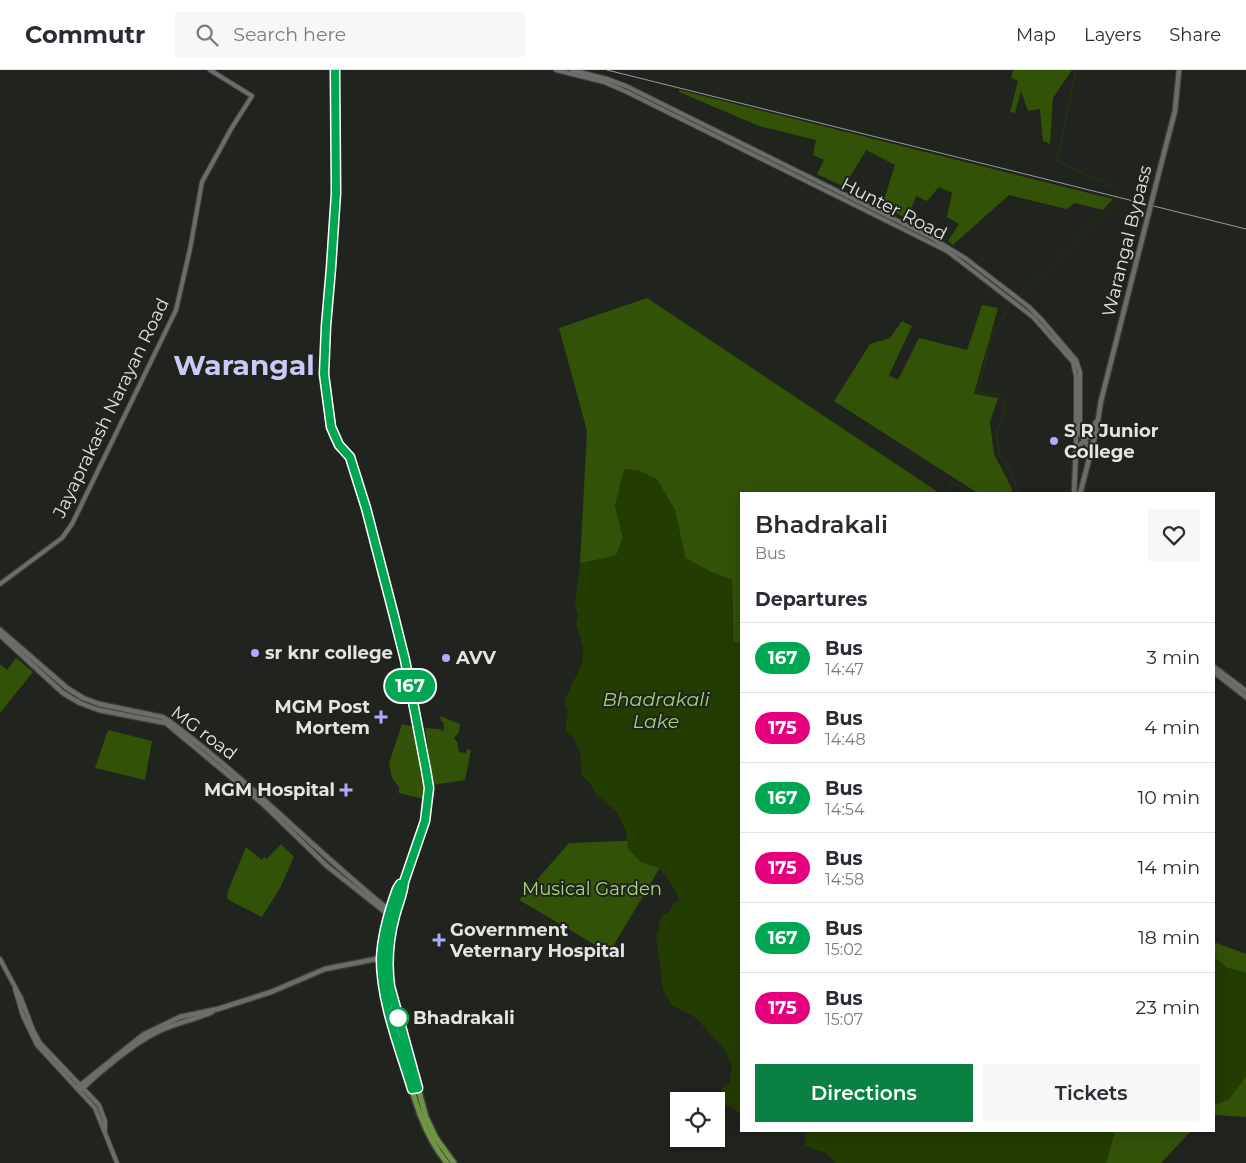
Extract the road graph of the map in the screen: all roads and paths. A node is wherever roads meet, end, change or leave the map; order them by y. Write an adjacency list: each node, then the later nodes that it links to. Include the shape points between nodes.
1 (210, 70): 16 (street, Jayaprakash Narayan Road, via 252,96 202,182 176,310 72,524 62,538)
2 (335, 70): 23 (highway, via 336,193 324,374 328,416 334,436 350,457 405,660 428,783 425,821)
3 (556, 70): 6 (street, Hunter Road, via 617,87 720,137 947,251)
4 (572, 70): 6 (street, Hunter Road, via 607,79 637,92 932,238 956,252)
5 (1179, 70): 8 (main road, Warangal Bypass, bridge, via 1174,111)
6 (994, 284): 7 (street, Hunter Road)
7 (1027, 309): 9 (street, Hunter Road, via 1055,334 1079,365 1080,434); 10 (street, Hunter Road, via 1074,365)
8 (1098, 418): 9 (main road, Warangal Bypass); 11 (main road, Warangal Bypass)
9 (1084, 442): 10 (main road, Warangal Bypass); 11 (street, Hunter Road)
10 (1076, 449): 12 (main road, Hunter Road)
11 (1091, 451): 13 (main road, Warangal Bypass)
12 (1076, 470): 13 (main road); 14 (main road, Hunter Road)
13 (1085, 471): 15 (main road)
14 (1074, 492)
15 (1080, 492)
16 (0, 584)
17 (0, 630): 24 (main road, MG road, via 83,698 162,716 169,721 231,770)
18 (0, 635): 24 (main road, MG road, via 72,699 98,710 166,723 262,803 328,866)
19 (1215, 668): 21 (main road)
20 (1215, 673): 22 (main road)
21 (1246, 691)
22 (1246, 697)
23 (404, 882): 24 (highway, via 397,889); 25 (highway)
24 (388, 913): 25 (main road, MG road); 26 (highway)
25 (395, 917): 29 (highway, via 388,974)
26 (381, 958): 28 (main road, via 325,969 271,992 180,1017 148,1031); 29 (highway, via 387,1001)
27 (0, 959): 28 (street, via 37,1045)
28 (80, 1088): 30 (street, via 103,1113 105,1131)
29 (415, 1089): 31 (highway, via 419,1112 430,1138); 32 (highway, via 436,1138)
30 (117, 1163)
31 (447, 1163)
32 (454, 1163)

